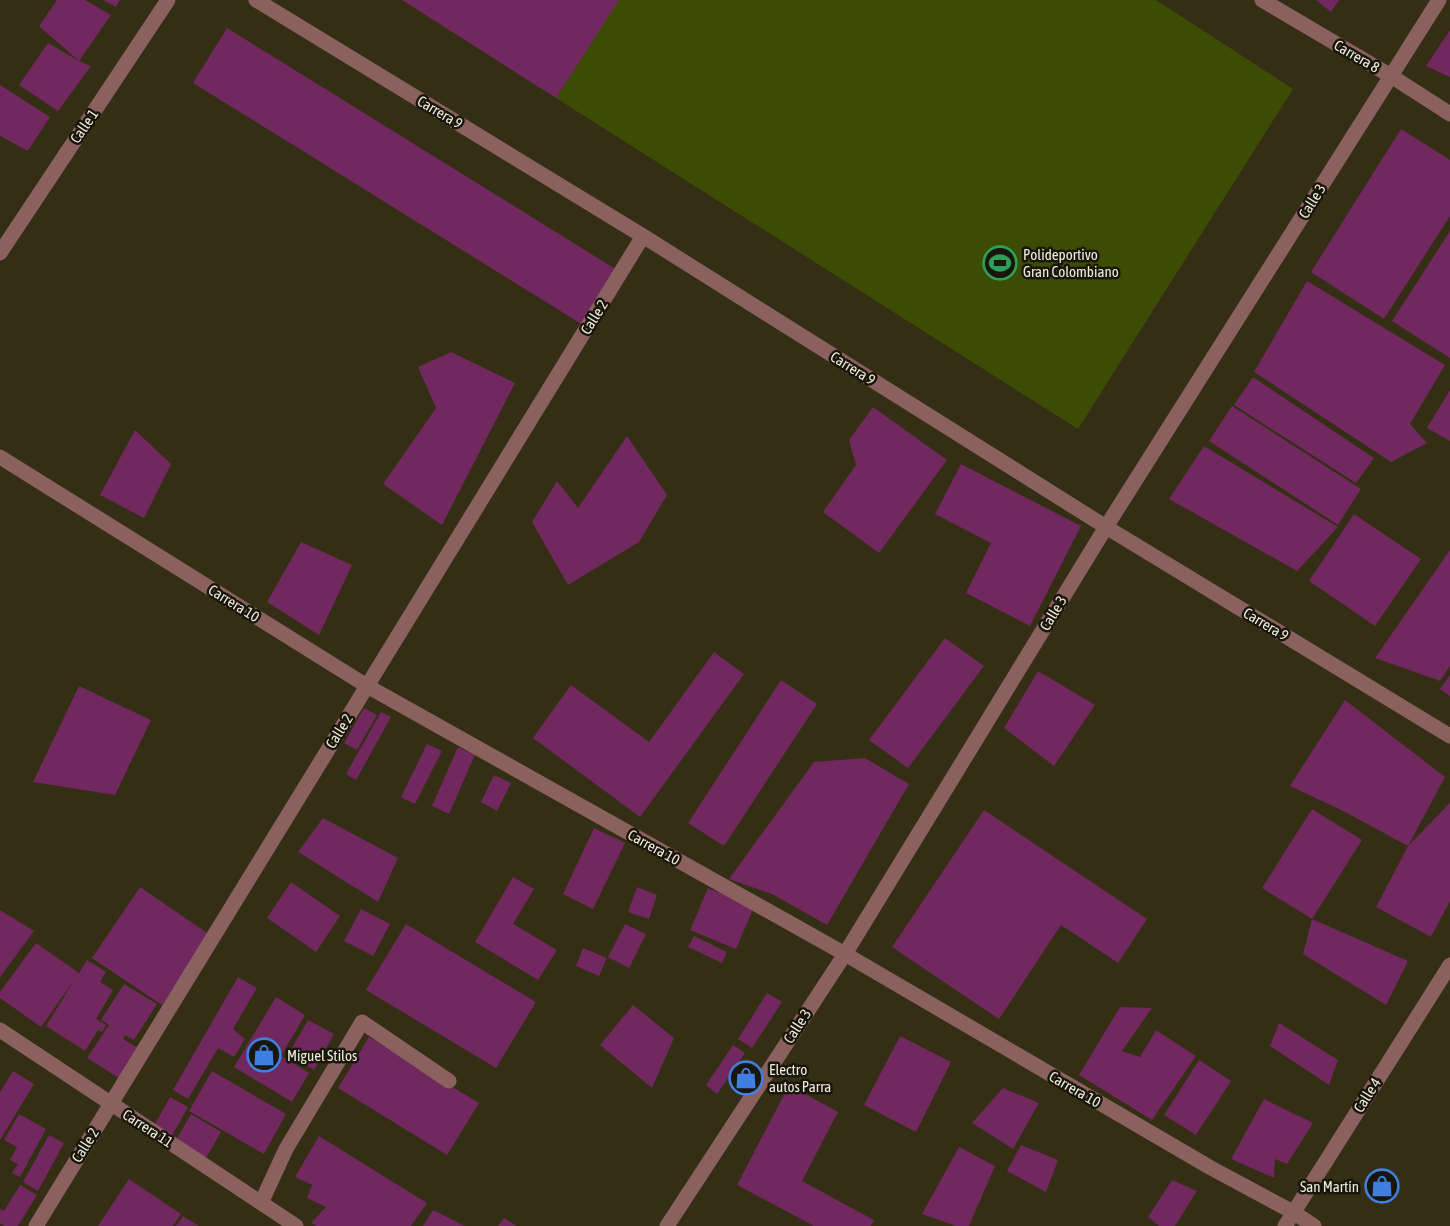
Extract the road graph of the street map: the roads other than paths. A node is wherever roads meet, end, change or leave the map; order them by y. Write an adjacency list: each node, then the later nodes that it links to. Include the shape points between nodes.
1 (168, 0): 8 (street, Calle 1)
2 (256, 0): 7 (street, Carrera 9)
3 (1262, 0): 5 (street, Carrera 8)
4 (1439, 0): 5 (street, Calle 3)
5 (1391, 76): 6 (street, Carrera 8); 10 (street, Calle 3)
6 (1450, 114)
7 (644, 236): 10 (street, Carrera 9); 11 (street, Calle 2)
8 (0, 253)
9 (0, 457): 11 (street, Carrera 10)
10 (1106, 527): 12 (street, Carrera 9); 13 (street, Calle 3)
11 (367, 686): 13 (street, Carrera 10); 17 (street, Calle 2)
12 (1450, 736)
13 (845, 954): 19 (street, Carrera 10); 22 (street, Calle 3)
14 (1450, 965): 19 (street, Calle 4)
15 (0, 1030): 17 (street, Carrera 11)
16 (449, 1082): 18 (street, via 362,1022 286,1149)
17 (111, 1103): 18 (street, Carrera 11); 20 (street, Calle 2)
18 (261, 1203): 21 (street, Carrera 11)
19 (1293, 1212): 23 (street, Calle 4); 24 (street, Carrera 10)
20 (36, 1226)
21 (296, 1226)
22 (667, 1226)
23 (1285, 1226)
24 (1314, 1226)

